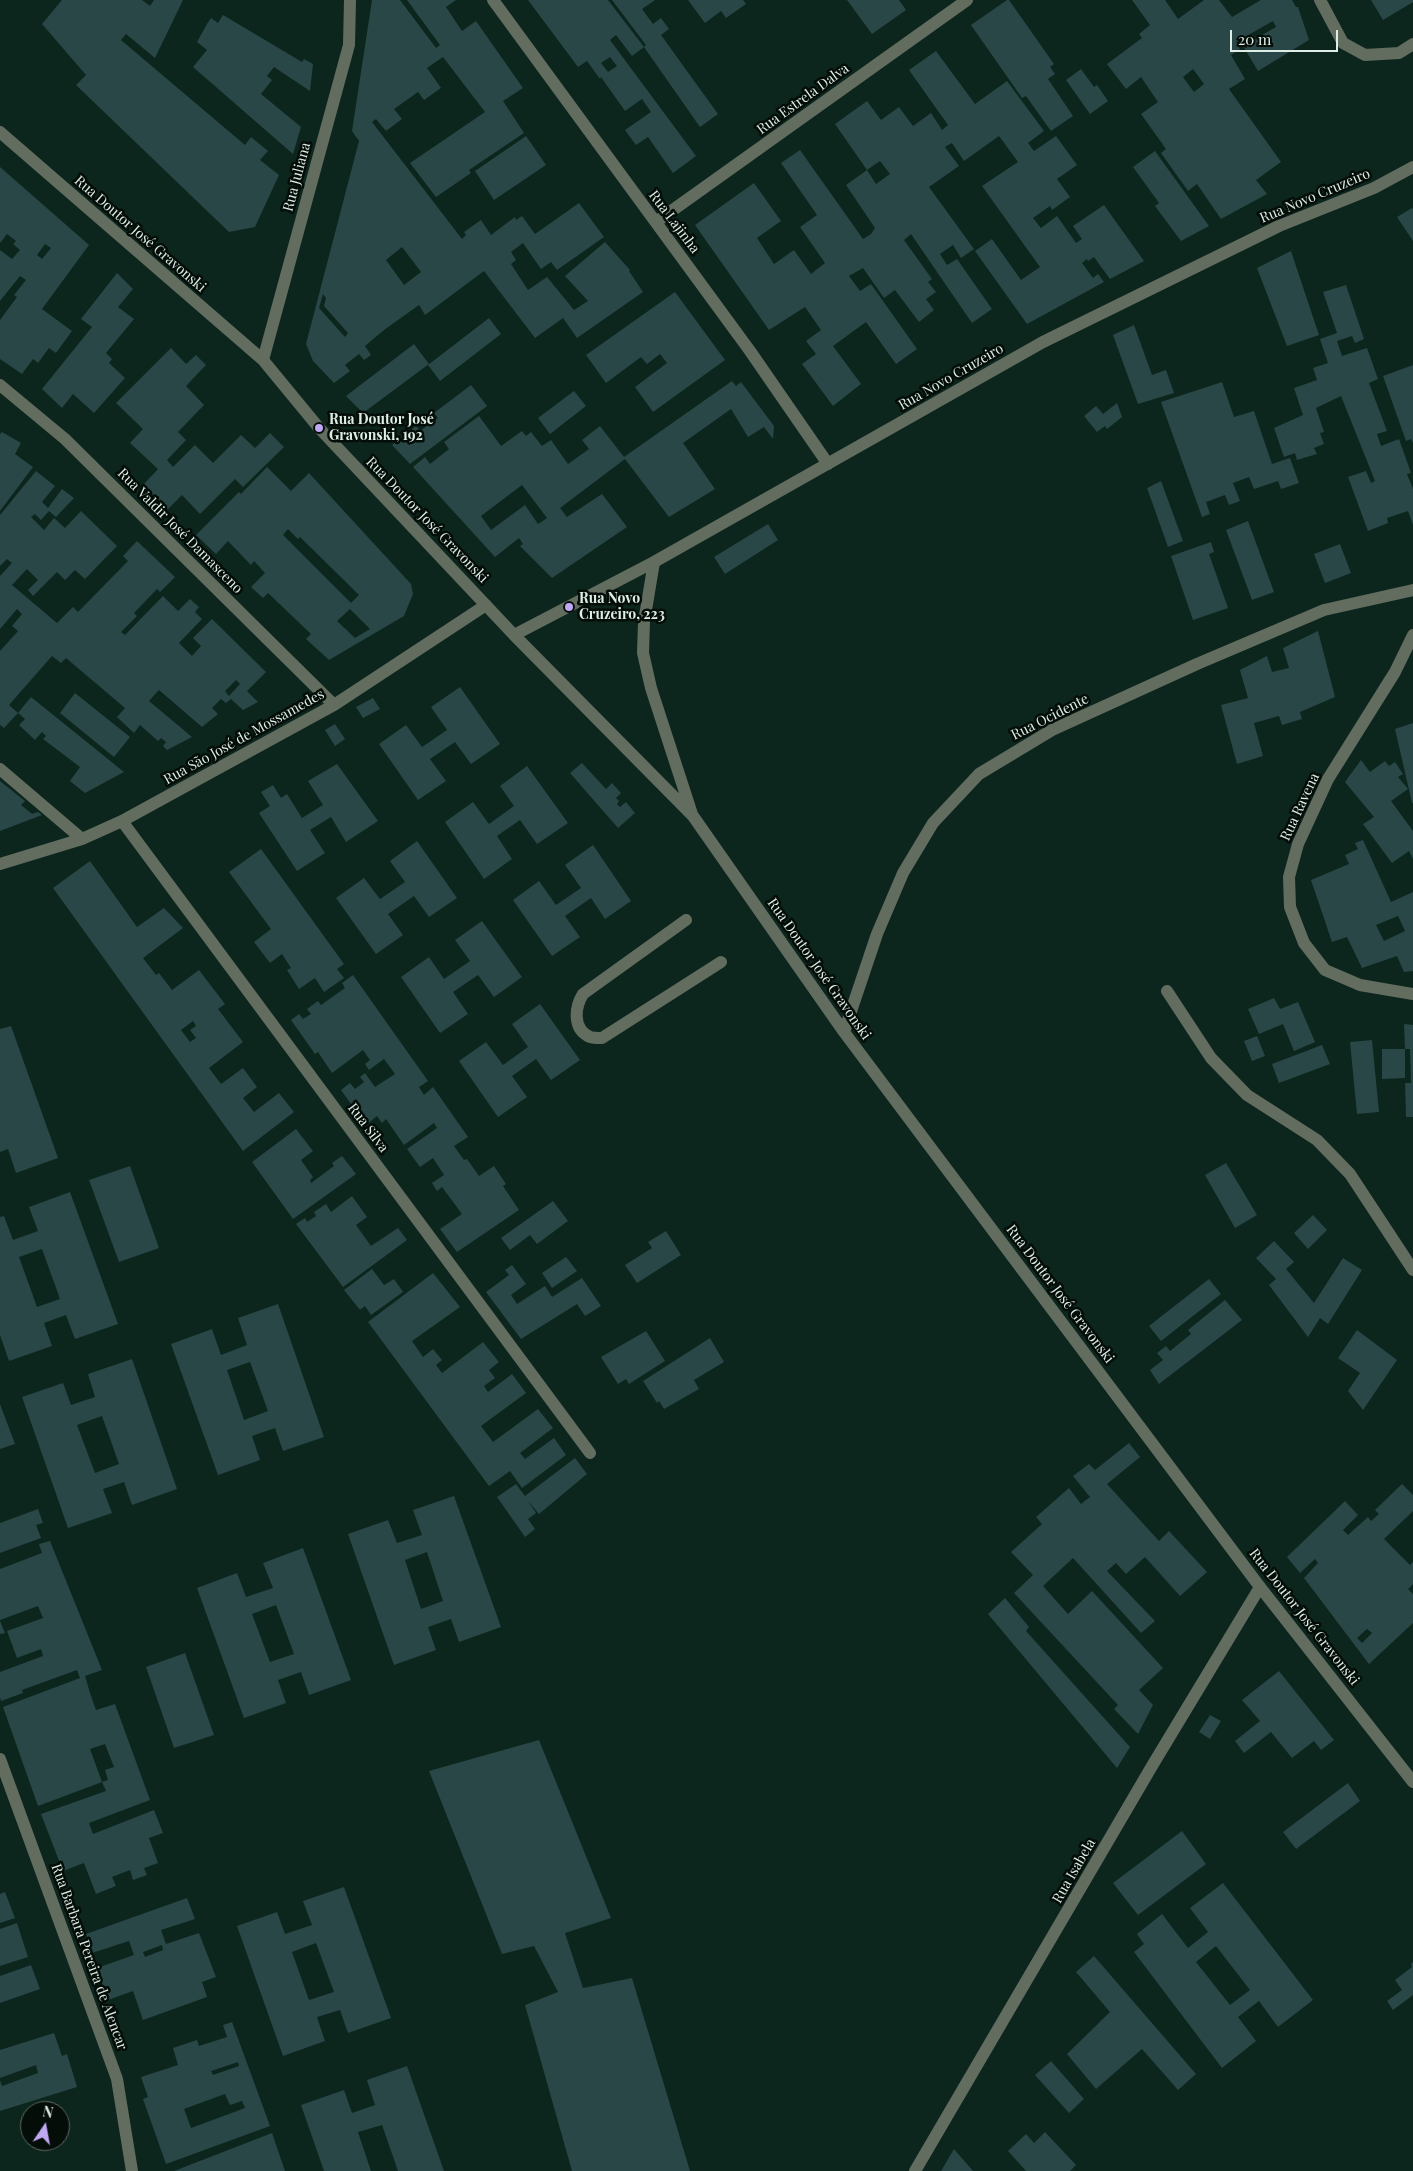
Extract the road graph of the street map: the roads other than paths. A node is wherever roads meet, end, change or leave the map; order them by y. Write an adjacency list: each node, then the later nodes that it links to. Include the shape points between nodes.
1 (350, 0): 9 (street, Rua Juliana, via 349,45)
2 (493, 0): 8 (street, Rua Lajinha)
3 (967, 0): 8 (street, Rua Estrela Dalva)
4 (1320, 0): 5 (street, via 1343,43 1365,55 1399,53)
5 (1413, 44)
6 (0, 132): 9 (street, Rua Doutor José Gravonski)
7 (1413, 166): 11 (street, Rua Novo Cruzeiro, via 1374,188 1279,226 1043,342)
8 (656, 222): 11 (street, Rua Lajinha)
9 (263, 360): 14 (street, Rua Doutor José Gravonski, via 319,428)
10 (0, 385): 17 (street, Rua Valdir José Damasceno, via 65,439)
11 (828, 464): 12 (street, Rua Novo Cruzeiro)
12 (654, 562): 16 (street, Rua Novo Cruzeiro); 19 (street, Rua Doutor José Gravonski, via 644,622 643,653 651,688)
13 (1413, 590): 27 (street, Rua Ocidente, via 1324,610 1052,730 979,774 933,823 903,873 877,934)
14 (486, 605): 16 (street, Rua Doutor José Gravonski); 17 (street, Rua São José de Mossamedes)
15 (1413, 635): 26 (street, Rua Ravena, via 1328,779 1298,844 1290,877 1290,907 1304,943 1325,970 1360,985)
16 (514, 636): 19 (street, Rua Doutor José Gravonski)
17 (334, 705): 20 (street, Rua São José de Mossamedes)
18 (0, 769): 21 (street)
19 (693, 816): 27 (street, Rua Doutor José Gravonski)
20 (122, 821): 21 (street, Rua São José de Mossamedes); 29 (street, Rua Silva)
21 (82, 839): 22 (street, Rua São José de Mossamedes)
22 (0, 864)
23 (686, 920): 24 (street, via 583,994 576,1012 580,1027 589,1036 602,1038)
24 (721, 962)
25 (1167, 991): 28 (street, via 1211,1058 1247,1095 1317,1140 1350,1174)
26 (1413, 994)
27 (844, 1032): 30 (street, Rua Doutor José Gravonski)
28 (1413, 1270)
29 (590, 1453)
30 (1260, 1586): 32 (street, Rua Doutor José Gravonski); 34 (street, Rua Isabela)
31 (0, 1759): 33 (street, Rua Barbara Pereira de Alencar, via 117,2079)
32 (1413, 1782)
33 (132, 2171)
34 (915, 2171)

